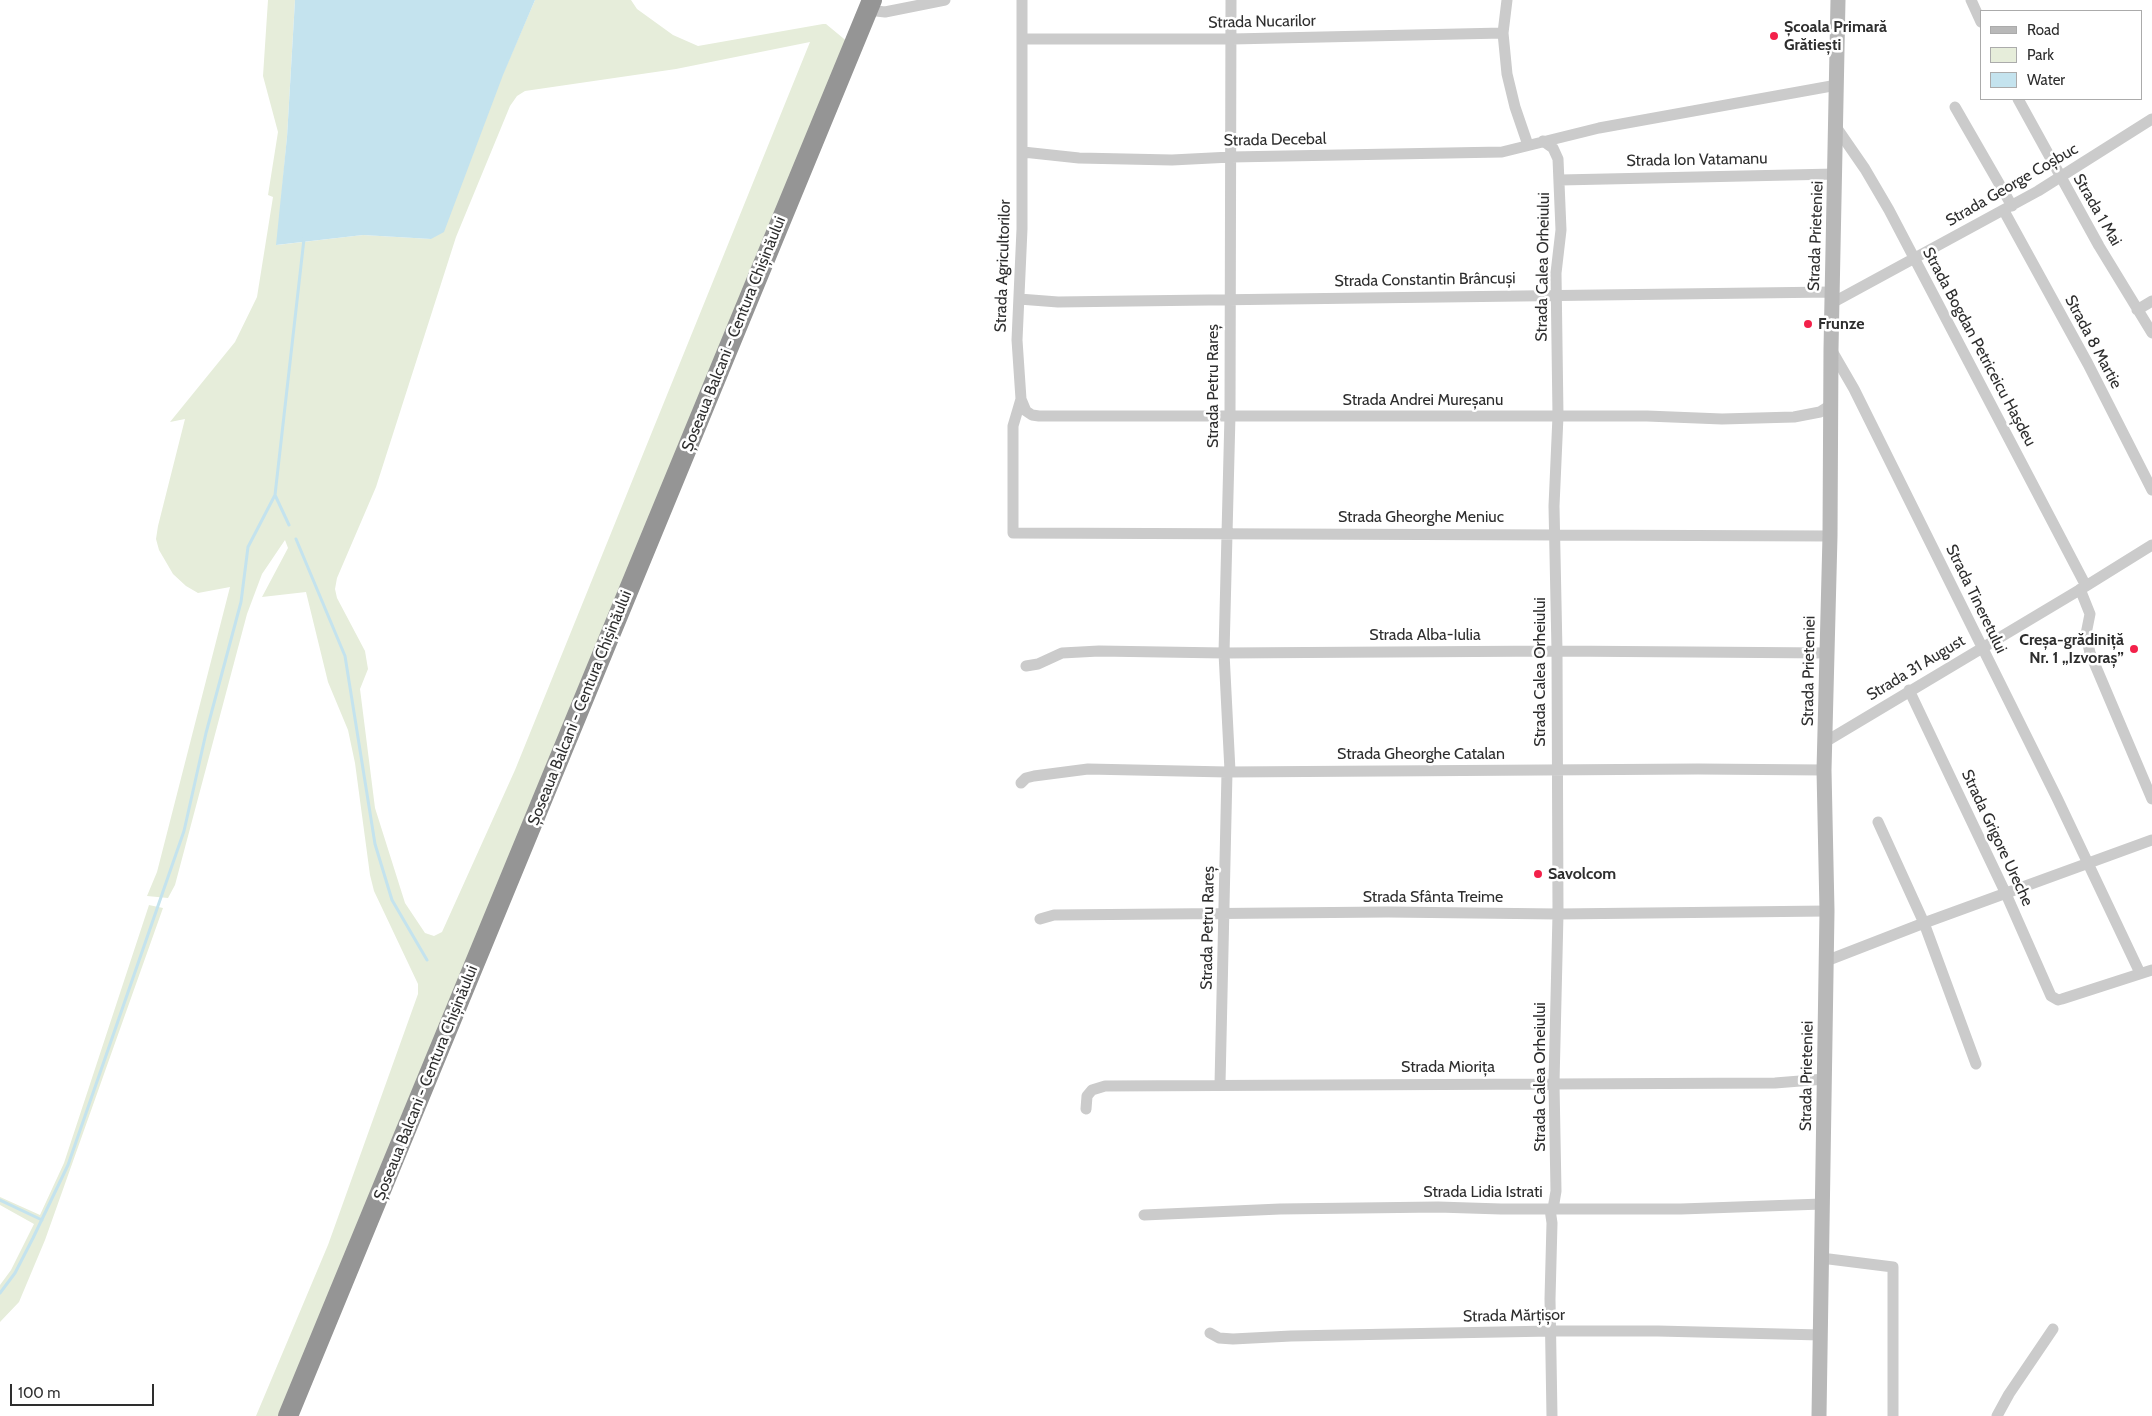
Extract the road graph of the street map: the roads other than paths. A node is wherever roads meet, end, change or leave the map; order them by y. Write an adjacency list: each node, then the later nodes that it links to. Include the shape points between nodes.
1 (945, 0): 7 (street, via 885,12)
2 (1022, 0): 11 (street, Strada Agricultorilor)
3 (1231, 0): 10 (street, Strada Petru Rareș)
4 (1507, 0): 9 (street)
5 (1838, 0): 12 (street, Strada Prieteniei)
6 (1971, 0): 8 (street)
7 (870, 5): 82 (highway, Șoseaua Balcani - Centura Chișinăului)
8 (1980, 20)
9 (1503, 34): 10 (street, Strada Nucarilor); 18 (street, via 1512,94)
10 (1232, 39): 11 (street, Strada Nucarilor); 20 (street, Strada Petru Rareș)
11 (1022, 40): 19 (street, Strada Agricultorilor)
12 (1837, 85): 16 (street, Strada Prieteniei); 17 (street, via 1648,118)
13 (2019, 100): 22 (street, Strada 1 Mai)
14 (1955, 107): 24 (street, Strada 8 Martie)
15 (2152, 119): 22 (street, Strada George Coșbuc)
16 (1836, 127): 21 (street, Strada Prieteniei); 25 (street, Strada Bogdan Petriceicu Hașdeu, via 1865,169)
17 (1543, 141): 18 (street); 23 (street, Strada Calea Orheiului, via 1553,148 1558,159)
18 (1528, 145): 20 (street, Strada Decebal, via 1502,152)
19 (1023, 152): 20 (street, Strada Decebal, via 1146,160); 28 (street, Strada Agricultorilor)
20 (1231, 157): 29 (street, Strada Petru Rareș)
21 (1835, 174): 23 (street, Strada Ion Vatamanu); 27 (street, Strada Prieteniei)
22 (2060, 178): 24 (street, Strada George Coșbuc); 31 (street, Strada 1 Mai)
23 (1560, 180): 26 (street, Strada Calea Orheiului)
24 (2008, 208): 25 (street, Strada George Coșbuc); 38 (street, Strada 8 Martie)
25 (1914, 258): 27 (street, Strada George Coșbuc); 44 (street, Strada Bogdan Petriceicu Hașdeu)
26 (1557, 295): 27 (street, Strada Constantin Brâncuși); 29 (street, Strada Constantin Brâncuși); 37 (street, Strada Calea Orheiului)
27 (1832, 297): 33 (street, Strada Prieteniei)
28 (1019, 299): 29 (street, Strada Constantin Brâncuși, via 1058,302); 34 (street, Strada Agricultorilor, via 1016,340)
29 (1229, 300): 36 (street, Strada Petru Rareș)
30 (2152, 301): 31 (street)
31 (2137, 310): 32 (street, Strada 1 Mai)
32 (2152, 333)
33 (1831, 349): 35 (street, Strada Prieteniei); 45 (street, Strada Tineretului)
34 (1020, 399): 36 (street, Strada Andrei Mureșanu, via 1032,415); 39 (street, Strada Agricultorilor, via 1013,426)
35 (1831, 405): 37 (street, Strada Andrei Mureșanu, via 1820,412 1794,417); 42 (street, Strada Prieteniei)
36 (1230, 415): 37 (street, Strada Andrei Mureșanu); 40 (street, Strada Petru Rareș)
37 (1558, 416): 41 (street, Strada Calea Orheiului)
38 (2152, 490)
39 (1013, 533): 40 (street, Strada Gheorghe Meniuc)
40 (1228, 533): 41 (street, Strada Gheorghe Meniuc); 47 (street, Strada Petru Rareș)
41 (1555, 535): 42 (street, Strada Gheorghe Meniuc); 46 (street, Strada Calea Orheiului)
42 (1830, 536): 48 (street, Strada Prieteniei)
43 (2152, 545): 44 (street, Strada 31 August)
44 (2083, 588): 45 (street, Strada 31 August); 56 (street, Strada Bogdan Petriceicu Hașdeu, via 2090,614 2086,634 2090,653)
45 (1982, 648): 50 (street, Strada 31 August); 59 (street, Strada Tineretului)
46 (1557, 651): 47 (street, Strada Alba-Iulia); 48 (street, Strada Alba-Iulia); 52 (street, Strada Calea Orheiului)
47 (1224, 653): 49 (street, Strada Alba-Iulia, via 1062,653); 54 (street, Strada Petru Rareș)
48 (1827, 653): 51 (street, Strada Prieteniei)
49 (1026, 666)
50 (1909, 690): 51 (street, Strada 31 August); 60 (street, Strada Grigore Ureche)
51 (1825, 742): 53 (street, Strada Prieteniei)
52 (1557, 770): 53 (street, Strada Gheorghe Catalan); 54 (street, Strada Gheorghe Catalan); 63 (street, Strada Calea Orheiului)
53 (1824, 770): 61 (street, Strada Prieteniei)
54 (1229, 772): 55 (street, Strada Gheorghe Catalan, via 1088,769 1034,776); 62 (street, Strada Petru Rareș, via 1225,823)
55 (1021, 783)
56 (2152, 799)
57 (1878, 822): 65 (street)
58 (2152, 840): 59 (street)
59 (2089, 864): 60 (street); 68 (street, Strada Tineretului)
60 (2006, 894): 65 (street); 68 (street, Strada Grigore Ureche, via 2054,999)
61 (1827, 911): 63 (street, Strada Sfânta Treime); 66 (street, Strada Prieteniei)
62 (1225, 914): 63 (street, Strada Sfânta Treime); 64 (street, Strada Sfânta Treime, via 1054,915); 72 (street, Strada Petru Rareș)
63 (1558, 914): 71 (street, Strada Calea Orheiului)
64 (1040, 919)
65 (1924, 923): 66 (street); 69 (street)
66 (1826, 961): 70 (street, Strada Prieteniei)
67 (2152, 970): 68 (street)
68 (2140, 973)
69 (1976, 1064)
70 (1825, 1079): 71 (street, Strada Miorița, via 1775,1083); 74 (street, Strada Prieteniei)
71 (1554, 1083): 72 (street, Strada Miorița); 75 (street, Strada Calea Orheiului, via 1556,1190)
72 (1220, 1084): 73 (street, Strada Miorița, via 1105,1086 1092,1090 1087,1096)
73 (1086, 1109)
74 (1822, 1204): 75 (street, Strada Lidia Istrati); 77 (street, Strada Prieteniei)
75 (1551, 1209): 76 (street, Strada Lidia Istrati, via 1280,1209); 79 (street, Strada Calea Orheiului)
76 (1144, 1215)
77 (1821, 1258): 81 (street, Strada Prieteniei); 85 (street, via 1893,1267)
78 (2053, 1330): 86 (street)
79 (1551, 1331): 80 (street, Strada Mărțișor, via 1233,1339 1219,1338); 81 (street, Strada Mărțișor); 83 (street, Strada Calea Orheiului)
80 (1210, 1333)
81 (1821, 1335): 84 (street, Strada Prieteniei)
82 (288, 1416)
83 (1552, 1416)
84 (1819, 1416)
85 (1892, 1416)
86 (1997, 1416)

